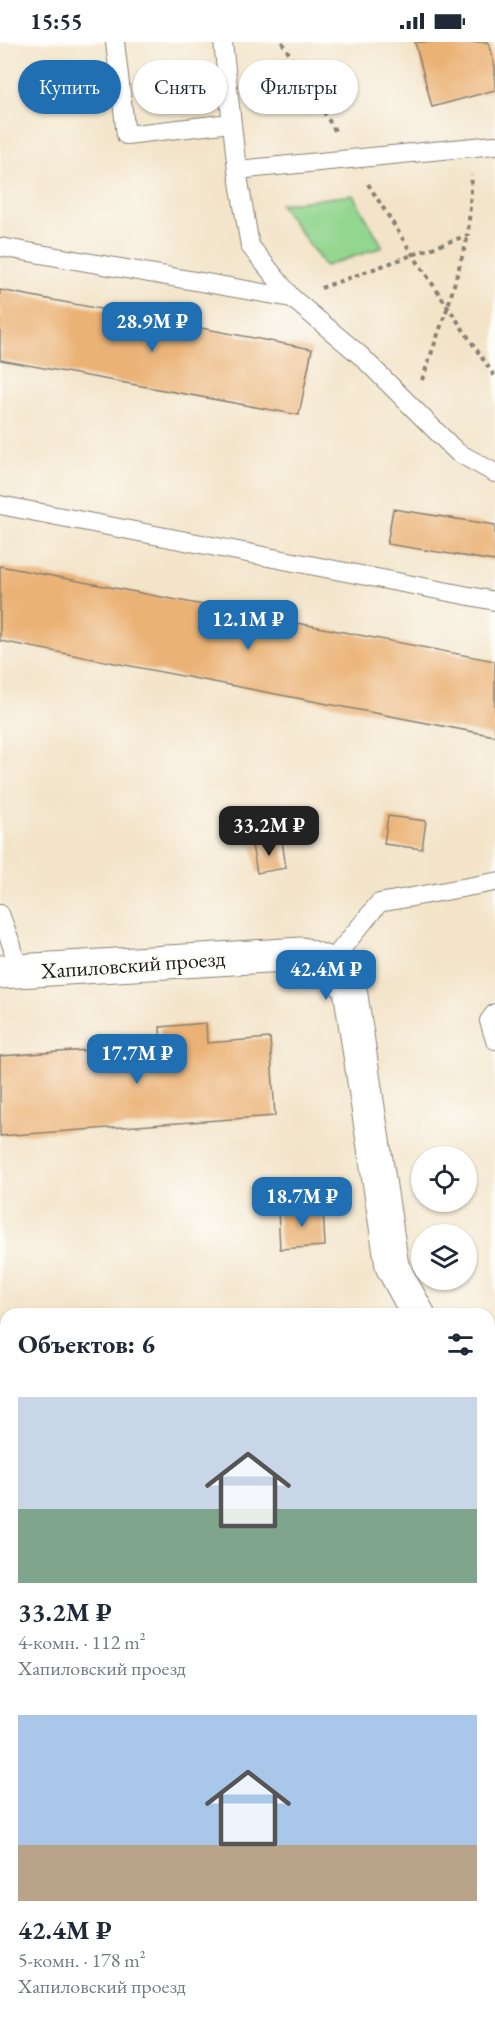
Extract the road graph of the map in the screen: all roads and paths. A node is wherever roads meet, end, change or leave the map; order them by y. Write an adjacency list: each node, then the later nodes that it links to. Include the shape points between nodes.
1 (115, 42): 4 (lane, via 126,135)
2 (223, 42): 4 (lane)
3 (282, 42): 7 (path)
4 (231, 123): 8 (lane)
5 (495, 145): 6 (lane)
6 (474, 147): 7 (lane); 9 (path)
7 (352, 159): 8 (lane); 11 (path)
8 (237, 171): 13 (lane, via 250,246)
9 (468, 235): 11 (path); 14 (path)
10 (0, 247): 13 (lane)
11 (413, 255): 12 (path); 14 (path)
12 (325, 286)
13 (292, 298): 17 (lane, via 361,356 457,452)
14 (448, 306): 15 (path); 16 (path)
15 (495, 377)
16 (423, 378)
17 (495, 473)
18 (0, 505): 19 (lane)
19 (495, 601)
20 (495, 882): 22 (lane, via 379,903)
21 (0, 914): 23 (lane, via 12,946)
22 (329, 964): 23 (street, Хапиловский проезд, via 302,954); 26 (street, via 350,989 392,1266)
23 (9, 972)
24 (495, 1012): 25 (lane, via 489,1021)
25 (495, 1040)
26 (415, 1308)

